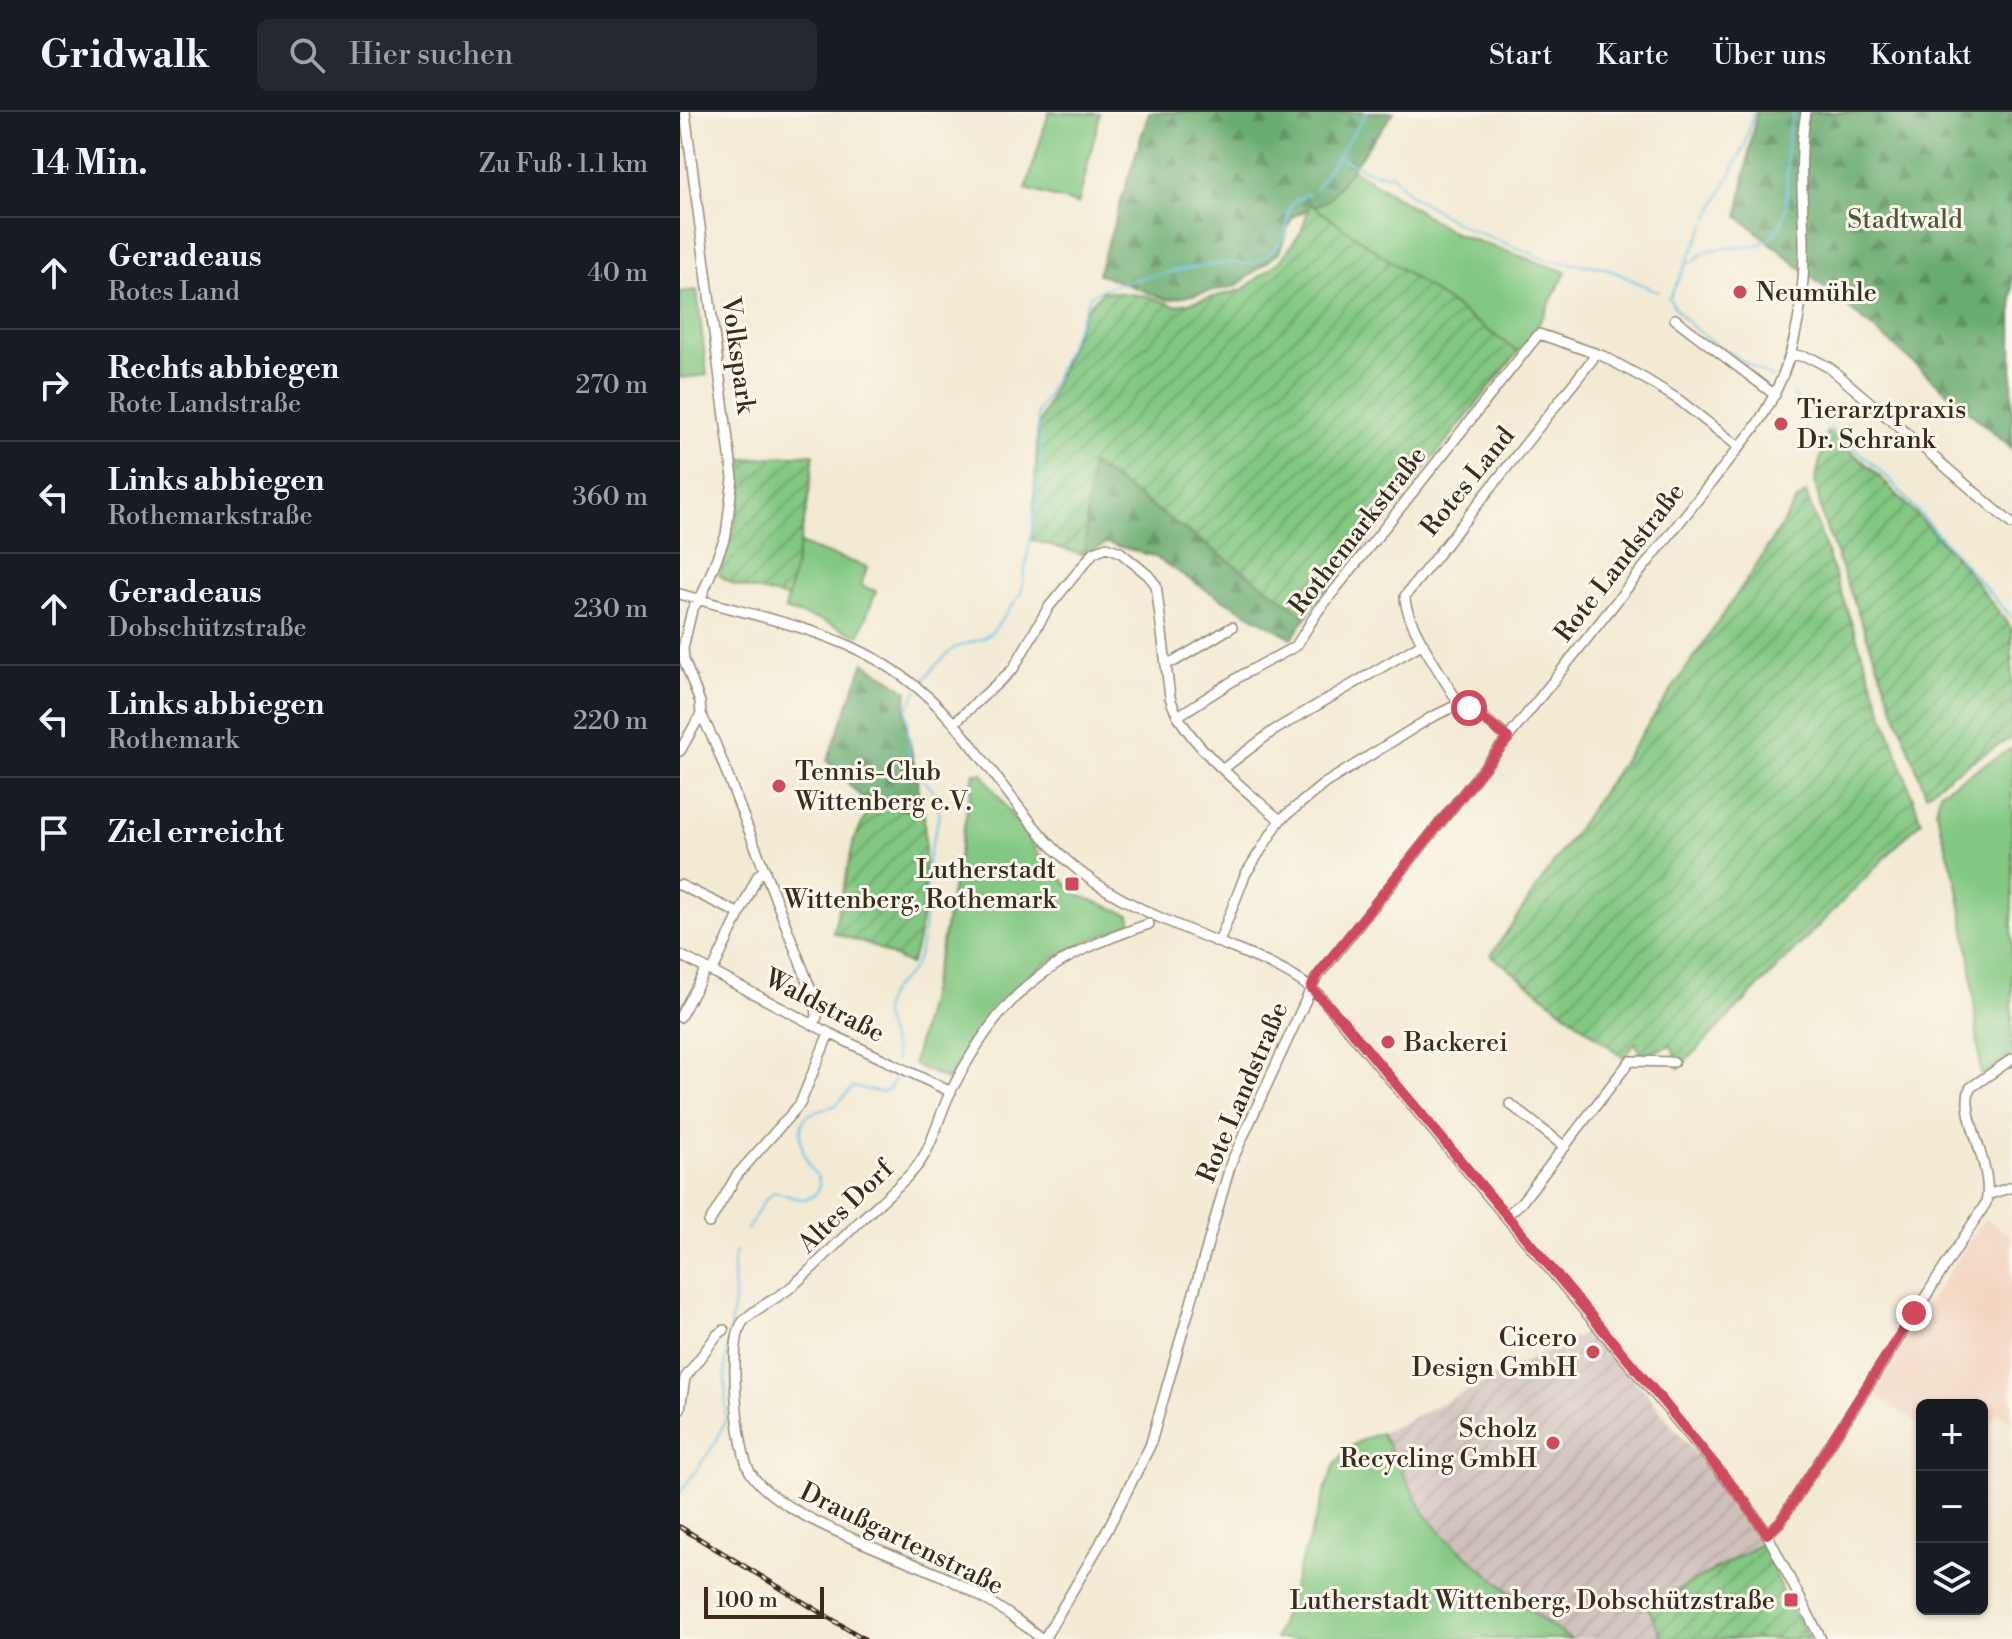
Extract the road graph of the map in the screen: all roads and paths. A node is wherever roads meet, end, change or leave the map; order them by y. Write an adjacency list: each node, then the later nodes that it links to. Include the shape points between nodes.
1 (685, 112): 10 (street, Volkspark, via 733,478 726,535)
2 (1806, 112): 5 (street, Rote Landstraße, via 1800,151 1804,278)
3 (1675, 319): 6 (street)
4 (1595, 353): 7 (street, via 1679,400); 12 (street, Rotes Land, via 1407,592 1405,605); 16 (street, Rothemarkstraße, via 1539,334 1318,611 1296,646)
5 (1791, 354): 6 (street, Rote Landstraße); 8 (street, via 1830,368)
6 (1775, 395): 7 (street, Rote Landstraße)
7 (1739, 447): 20 (street, Rote Landstraße)
8 (2012, 524)
9 (680, 594): 10 (street)
10 (699, 599): 15 (street, Volkspark, via 683,653); 17 (street, via 828,635 878,659 913,683)
11 (1232, 627): 13 (street)
12 (1423, 643): 14 (street, Rotes Land); 22 (street, via 1273,731)
13 (1166, 663): 16 (street); 17 (street, via 1153,580 1113,548 1101,548 1048,608 1013,669)
14 (1457, 705): 20 (street, via 1474,710); 23 (street, via 1334,777)
15 (701, 714): 19 (street); 24 (street, Volkspark)
16 (1178, 716): 22 (street)
17 (954, 723): 28 (street, via 1038,832 1080,871 1128,903)
18 (680, 730): 19 (street)
19 (690, 735): 21 (street)
20 (1508, 738): 31 (street, Rote Landstraße)
21 (680, 751)
22 (1223, 769): 23 (street)
23 (1280, 820): 28 (street, via 1245,875)
24 (765, 870): 26 (street); 33 (street, Volkspark, via 816,1003)
25 (680, 885): 26 (street)
26 (740, 914): 30 (street)
27 (1149, 924): 37 (street, via 1083,948 1031,982 987,1031)
28 (1219, 942): 31 (street)
29 (680, 955): 30 (street, Waldstraße)
30 (709, 970): 32 (street); 33 (street, Waldstraße)
31 (1311, 988): 42 (street); 49 (street, Rote Landstraße, via 1228,1172 1150,1446)
32 (680, 1017)
33 (813, 1024): 34 (street, Waldstraße)
34 (829, 1033): 37 (street, Waldstraße); 43 (street, via 800,1104 737,1175)
35 (2012, 1059): 41 (street, via 1968,1092)
36 (1674, 1062): 39 (street, via 1630,1061)
37 (951, 1092): 44 (street, Altes Dorf, via 915,1168 803,1276)
38 (1510, 1104): 39 (street)
39 (1565, 1147): 42 (street)
40 (2012, 1187): 41 (street)
41 (1987, 1195): 48 (street, via 1780,1522)
42 (1506, 1216): 48 (street)
43 (709, 1223)
44 (739, 1328): 49 (street, Draußgartenstraße, via 740,1440 747,1465 762,1487 804,1516 962,1586)
45 (724, 1330): 46 (street)
46 (682, 1377): 47 (street)
47 (680, 1409)
48 (1767, 1534): 50 (street)
49 (1043, 1639)
50 (1821, 1639)

